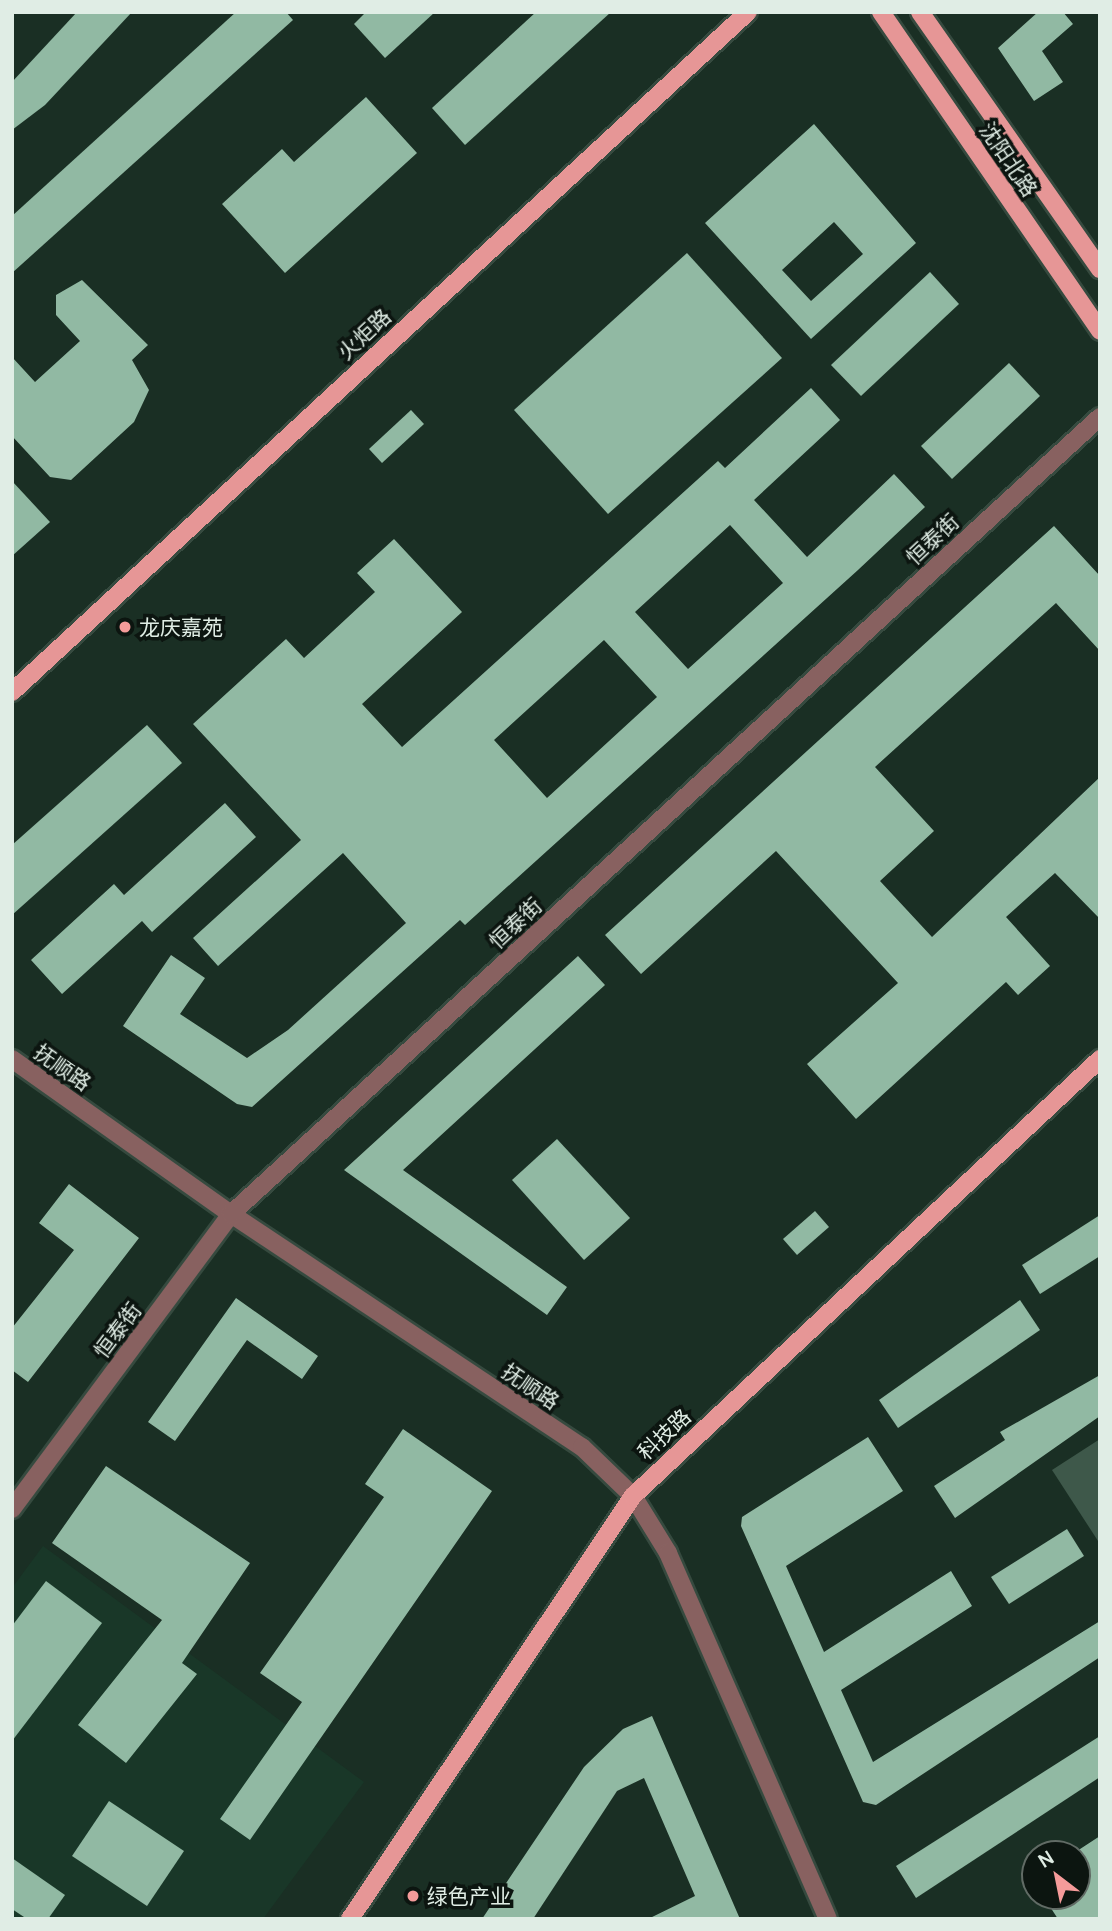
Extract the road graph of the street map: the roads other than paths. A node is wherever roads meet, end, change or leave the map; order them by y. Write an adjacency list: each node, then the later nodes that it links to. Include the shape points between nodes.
1 (737, 12): 7 (main road)
2 (748, 12): 7 (main road, 火炬路)
3 (761, 12): 7 (main road)
4 (873, 12): 6 (main road, 沈阳北路)
5 (920, 12): 8 (main road, 沈阳北路)
6 (885, 18): 9 (main road, 沈阳北路)
7 (723, 35): 11 (main road, 火炬路)
8 (1100, 269)
9 (1100, 331)
10 (1100, 416): 14 (street, 恒泰街)
11 (12, 692)
12 (12, 1059): 14 (street, 抚顺路)
13 (1100, 1059): 15 (main road, 科技路)
14 (231, 1214): 15 (street, 抚顺路, via 582,1447); 16 (street, 恒泰街)
15 (633, 1496): 17 (main road, 科技路); 18 (street, 抚顺路, via 668,1553)
16 (12, 1509)
17 (350, 1919)
18 (828, 1919)

